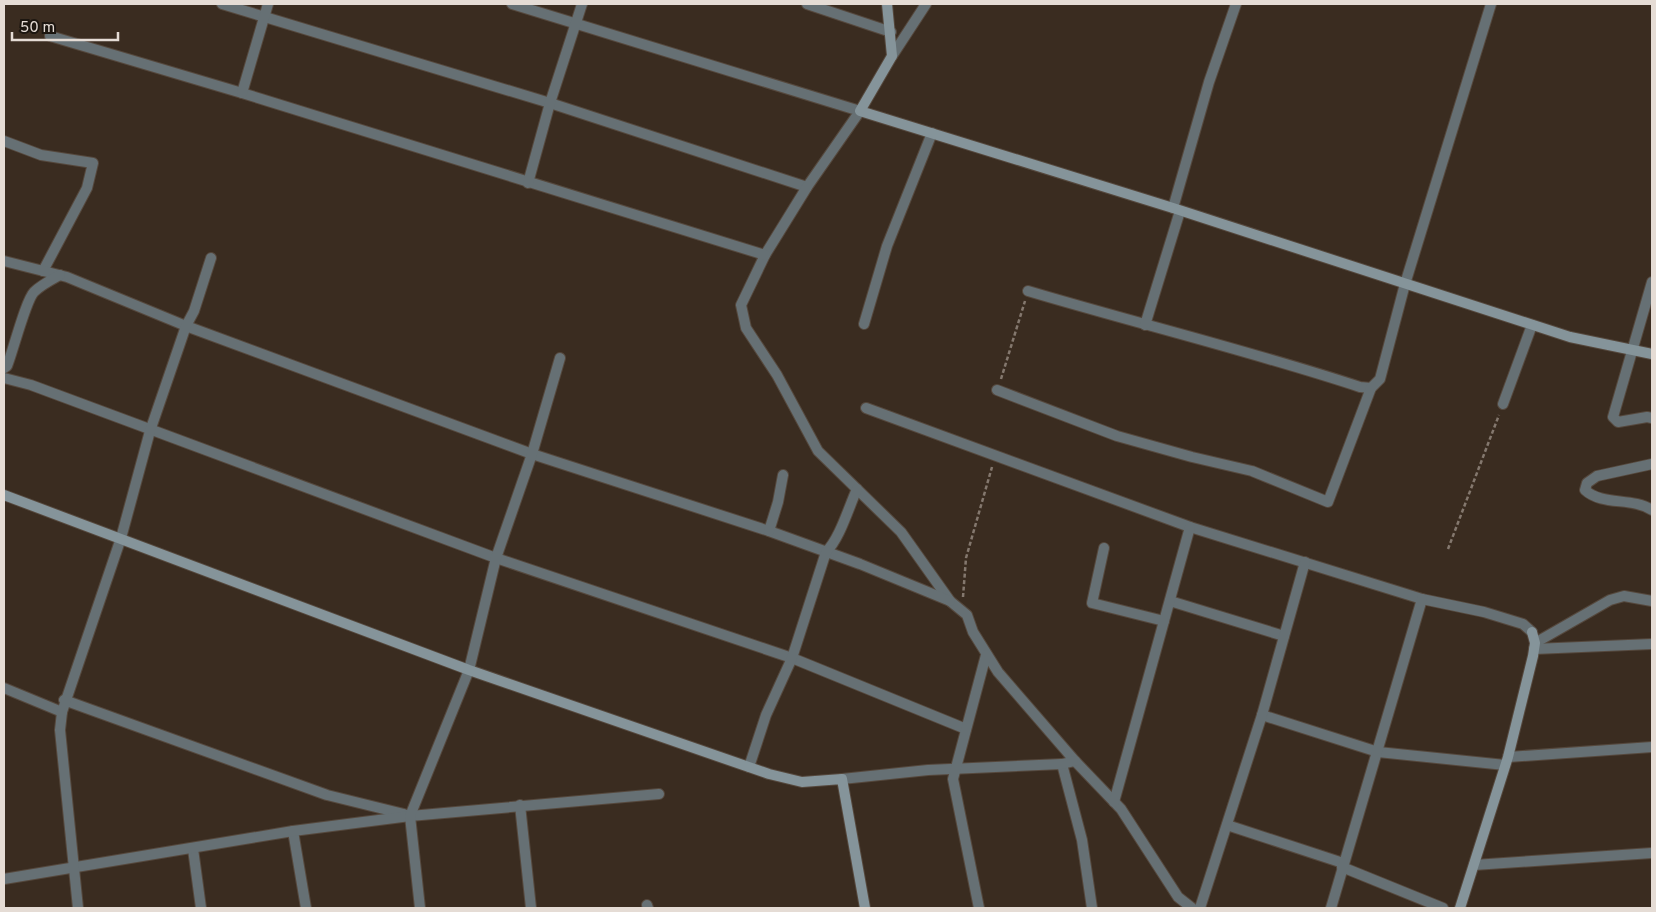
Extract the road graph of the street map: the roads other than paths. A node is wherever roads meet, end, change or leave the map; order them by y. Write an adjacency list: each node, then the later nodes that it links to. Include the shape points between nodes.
1 (222, 4): 10 (street)
2 (268, 4): 10 (street)
3 (512, 4): 11 (street)
4 (582, 4): 11 (street)
5 (806, 4): 12 (street)
6 (887, 4): 12 (street)
7 (926, 4): 14 (street)
8 (1236, 4): 22 (street, via 1209,82)
9 (1491, 4): 29 (street)
10 (265, 16): 15 (street); 16 (street)
11 (576, 23): 16 (street); 17 (street)
12 (891, 32): 14 (street)
13 (50, 36): 15 (street)
14 (892, 56): 17 (street)
15 (242, 93): 20 (street)
16 (550, 103): 20 (street); 21 (street)
17 (860, 111): 18 (street); 21 (street)
18 (932, 133): 22 (street); 31 (street, via 887,246)
19 (4, 141): 26 (street, via 41,155 93,163 83,196)
20 (528, 183): 23 (street)
21 (807, 187): 23 (street)
22 (1177, 209): 29 (street); 34 (street)
23 (766, 255): 49 (street, via 741,305 744,323 778,375 812,441)
24 (211, 258): 33 (street)
25 (4, 261): 26 (street)
26 (43, 271): 27 (street)
27 (60, 275): 33 (street); 38 (street, via 34,292 28,300 19,334)
28 (1652, 282): 35 (street)
29 (1405, 284): 32 (street); 40 (street, via 1380,379)
30 (1028, 291): 34 (street)
31 (864, 324)
32 (1532, 325): 35 (street, via 1570,337); 42 (street)
33 (186, 326): 45 (street); 46 (street)
34 (1145, 326): 40 (street)
35 (1633, 350): 36 (street); 44 (street, via 1613,417 1618,422)
36 (1652, 354)
37 (560, 358): 46 (street)
38 (4, 368)
39 (4, 378): 45 (street, via 31,385)
40 (1371, 388): 41 (street, via 1328,502 1252,471 1118,436)
41 (997, 390)
42 (1503, 404)
43 (866, 408): 52 (street)
44 (1652, 418)
45 (150, 431): 54 (street); 57 (street)
46 (532, 454): 53 (street); 57 (street)
47 (1652, 464): 51 (street, via 1597,476 1587,482 1585,490 1593,497 1628,501)
48 (783, 475): 53 (street)
49 (857, 489): 56 (street, via 836,542); 60 (street, via 901,532)
50 (4, 495): 54 (street)
51 (1652, 510)
52 (1190, 527): 58 (street); 61 (street)
53 (769, 531): 56 (street)
54 (121, 538): 69 (street); 71 (street)
55 (1104, 548): 63 (street, via 1092,603)
56 (826, 552): 60 (street); 68 (street)
57 (496, 558): 68 (street); 69 (street)
58 (1305, 562): 59 (street); 64 (street)
59 (1422, 599): 66 (street, via 1523,624 1532,632); 76 (street)
60 (950, 601): 67 (street, via 967,616)
61 (1170, 601): 63 (street); 64 (street)
62 (1652, 601): 66 (street, via 1624,596 1610,600)
63 (1164, 621): 84 (street)
64 (1284, 636): 73 (street)
65 (1652, 644): 66 (street)
66 (1535, 646): 78 (street)
67 (986, 655): 74 (street); 77 (street)
68 (792, 658): 74 (street); 80 (street, via 766,715)
69 (469, 670): 80 (street); 86 (street)
70 (4, 688): 72 (street)
71 (64, 700): 72 (street); 86 (street, via 327,796)
72 (62, 712): 93 (street, via 60,730)
73 (1262, 715): 76 (street); 87 (street)
74 (966, 728): 81 (street)
75 (1652, 747): 78 (street)
76 (1378, 752): 78 (street); 91 (street)
77 (1075, 761): 79 (street); 84 (street)
78 (1507, 761): 92 (street)
79 (1062, 764): 81 (street); 102 (street, via 1082,840)
80 (749, 767): 82 (street, via 802,782)
81 (954, 769): 82 (street); 101 (street, via 953,779)
82 (842, 779): 100 (street)
83 (659, 794): 85 (street)
84 (1114, 802): 103 (street, via 1178,897)
85 (520, 805): 86 (street); 99 (street)
86 (410, 816): 88 (street); 98 (street)
87 (1227, 825): 91 (street); 104 (street)
88 (293, 831): 89 (street); 97 (street)
89 (193, 849): 93 (street); 96 (street)
90 (1652, 853): 92 (street)
91 (1343, 865): 105 (street); 106 (street)
92 (1474, 865): 107 (street)
93 (73, 867): 94 (street); 95 (street)
94 (4, 879)
95 (78, 908)
96 (201, 908)
97 (306, 908)
98 (420, 908)
99 (531, 908)
100 (866, 908)
101 (979, 908)
102 (1092, 908)
103 (1192, 908)
104 (1200, 908)
105 (1331, 908)
106 (1442, 908)
107 (1460, 908)

